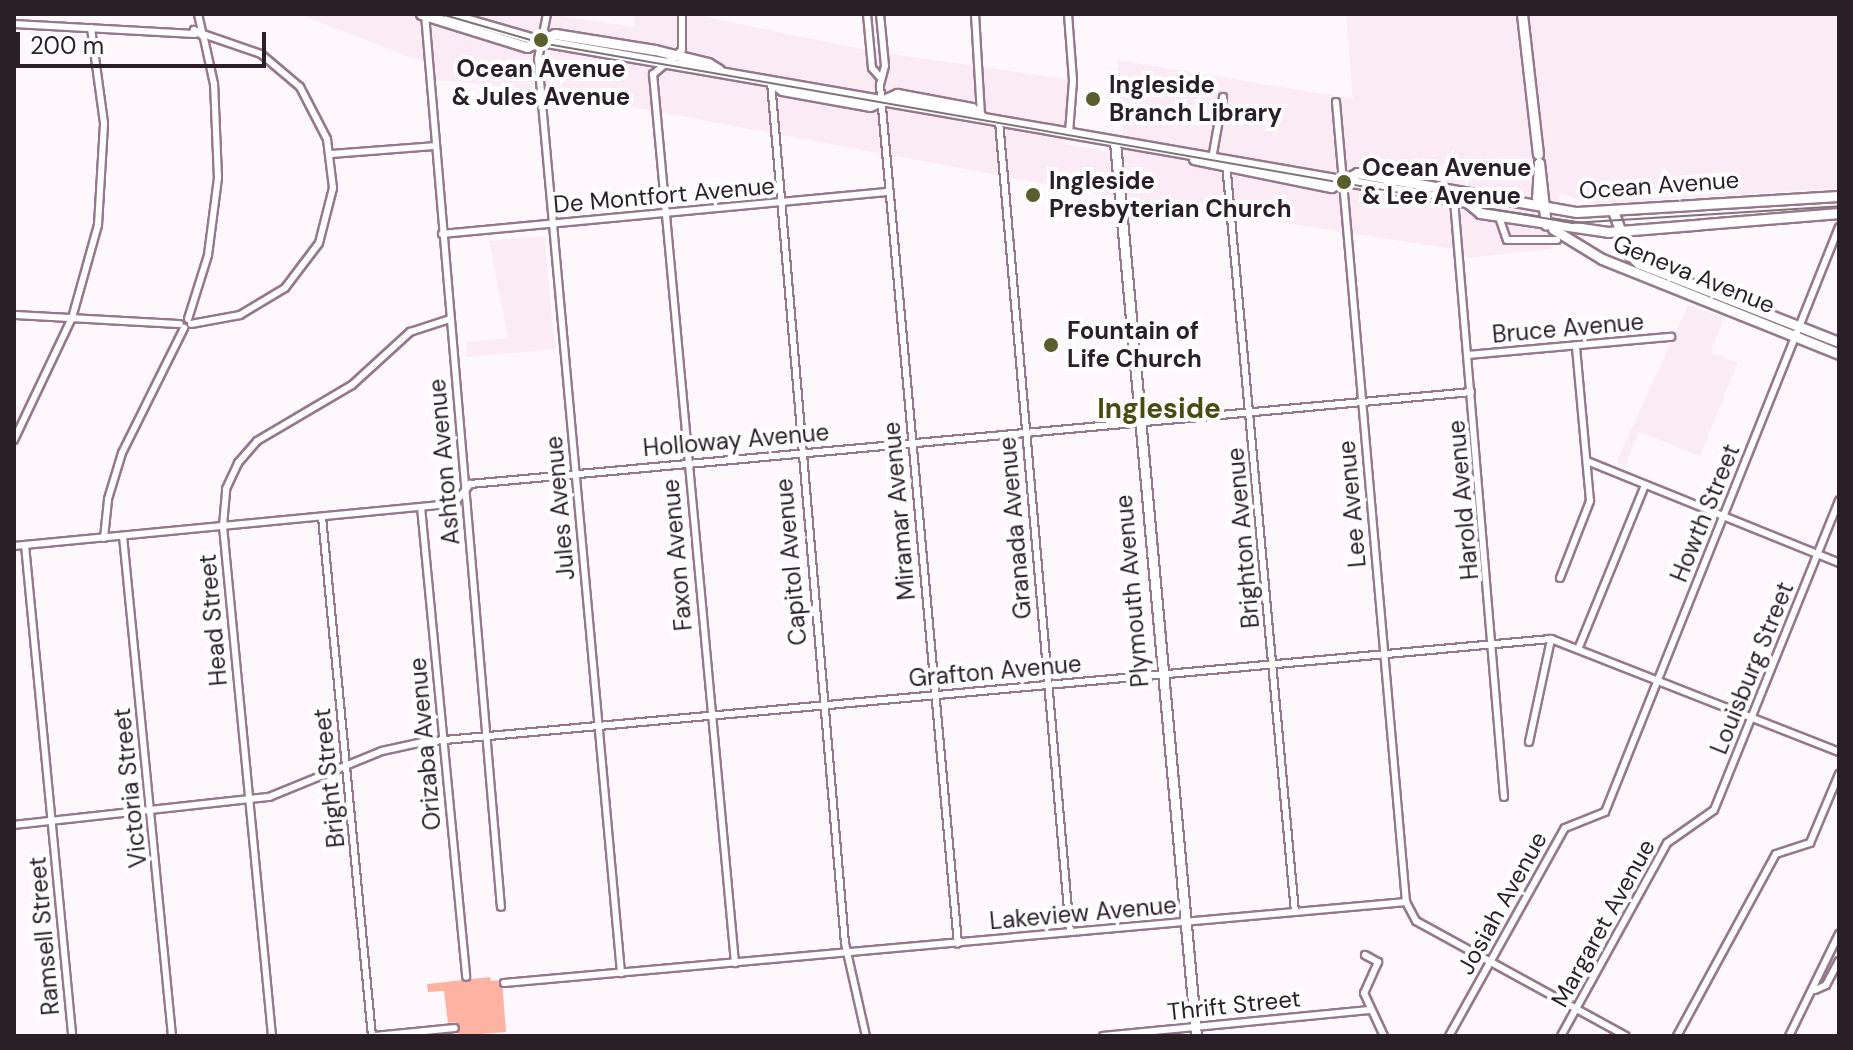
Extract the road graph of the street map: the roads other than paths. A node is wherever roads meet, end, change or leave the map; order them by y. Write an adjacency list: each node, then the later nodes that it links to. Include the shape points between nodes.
1 (198, 14): 13 (street)
2 (448, 14): 14 (main road, Ocean Avenue)
3 (547, 14): 14 (street, Jules Avenue)
4 (682, 14): 15 (street, via 682,50)
5 (867, 14): 18 (street, Miramar Avenue, via 872,68)
6 (880, 14): 18 (street, Miramar Avenue, via 885,66)
7 (975, 14): 23 (street)
8 (1068, 14): 25 (street, via 1073,81)
9 (1522, 14): 43 (main road, via 1539,158 1537,197)
10 (423, 15): 14 (main road, Ocean Avenue, via 527,47); 27 (street, Ashton Avenue)
11 (14, 24): 12 (street)
12 (91, 28): 13 (street); 51 (street, via 103,99 104,175 94,246)
13 (201, 34): 28 (street, via 245,46 290,75 316,111); 53 (street, via 214,84 220,157 213,230)
14 (541, 41): 15 (main road, Ocean Avenue, via 555,34); 16 (main road, Ocean Avenue); 44 (street, Jules Avenue, via 538,59)
15 (676, 55): 16 (street); 17 (main road, Ocean Avenue)
16 (667, 62): 17 (main road, Ocean Avenue); 40 (street, Faxon Avenue, via 653,74)
17 (722, 72): 19 (main road, Ocean Avenue)
18 (879, 76): 21 (street, Miramar Avenue)
19 (771, 81): 21 (main road, Ocean Avenue, via 782,90 843,102 870,106); 37 (street, Capitol Avenue)
20 (1223, 97): 30 (street)
21 (881, 100): 23 (main road, Ocean Avenue, via 897,94 972,108); 33 (street, Miramar Avenue)
22 (1336, 102): 32 (street, Lee Avenue)
23 (982, 117): 24 (main road, Ocean Avenue)
24 (999, 121): 25 (main road, Ocean Avenue); 64 (street, Granada Avenue)
25 (1069, 133): 26 (main road, Ocean Avenue)
26 (1115, 142): 29 (main road, Ocean Avenue); 63 (main road, Plymouth Avenue)
27 (434, 146): 28 (street); 47 (street, Ashton Avenue)
28 (331, 154): 53 (street, via 333,188 326,224 298,274 254,309 226,320)
29 (1182, 154): 30 (main road, Ocean Avenue); 31 (main road, Ocean Avenue)
30 (1212, 159): 31 (main road, Ocean Avenue)
31 (1226, 165): 32 (main road, Ocean Avenue); 62 (street, Brighton Avenue)
32 (1343, 181): 35 (main road, Ocean Avenue, via 1357,173); 36 (main road, Ocean Avenue); 61 (street, Lee Avenue)
33 (889, 192): 37 (street, De Montfort Avenue); 66 (street, Miramar Avenue)
34 (1839, 196): 39 (main road, Ocean Avenue)
35 (1483, 199): 38 (main road, Ocean Avenue); 43 (main road, Ocean Avenue)
36 (1454, 200): 38 (main road, Ocean Avenue); 59 (street, Harold Avenue)
37 (778, 202): 40 (street, De Montfort Avenue); 67 (street, Capitol Avenue)
38 (1467, 202): 42 (main road, Ocean Avenue, via 1480,213)
39 (1613, 211): 43 (main road, Ocean Avenue); 46 (main road, Geneva Avenue)
40 (666, 213): 44 (street, De Montfort Avenue); 69 (street, Faxon Avenue)
41 (1839, 213): 46 (main road, Ocean Avenue)
42 (1499, 217): 43 (main road, Ocean Avenue); 48 (street, Ocean Avenue, via 1507,240)
43 (1545, 217): 46 (main road, Ocean Avenue); 48 (street); 54 (main road, Geneva Avenue, via 1602,259)
44 (553, 223): 47 (street, De Montfort Avenue); 70 (street, Jules Avenue)
45 (1839, 227): 54 (street, Howth Street)
46 (1623, 232): 54 (main road, Geneva Avenue, via 1629,254 1638,263)
47 (442, 234): 52 (street, Ashton Avenue)
48 (1540, 240): 49 (street, Ocean Avenue)
49 (1557, 240)
50 (14, 315): 51 (street)
51 (72, 318): 53 (street); 65 (street)
52 (450, 319): 72 (street, Ashton Avenue); 77 (street, Head Street, via 410,332 352,385 257,441 231,477)
53 (186, 324): 79 (street, via 122,453 108,499)
54 (1797, 331): 56 (main road, Geneva Avenue); 58 (main road, Geneva Avenue); 75 (street, Howth Street)
55 (1671, 337): 57 (street, Bruce Avenue)
56 (1839, 342)
57 (1576, 346): 59 (street, Bruce Avenue); 68 (street)
58 (1839, 354)
59 (1468, 355): 60 (street, Harold Avenue)
60 (1471, 392): 61 (street, Holloway Avenue); 86 (street, Harold Avenue)
61 (1361, 402): 62 (street, Holloway Avenue); 88 (street, Lee Avenue)
62 (1250, 413): 63 (street, Holloway Avenue); 89 (street, Brighton Avenue)
63 (1137, 423): 64 (street, Holloway Avenue); 90 (main road, Plymouth Avenue)
64 (1025, 433): 66 (street, Holloway Avenue); 92 (street, Granada Avenue)
65 (14, 440)
66 (911, 442): 67 (street, Holloway Avenue); 93 (street, Miramar Avenue)
67 (799, 452): 69 (street, Holloway Avenue); 94 (street, Capitol Avenue)
68 (1587, 461): 71 (street); 84 (street, via 1588,512)
69 (687, 463): 70 (street, Holloway Avenue); 95 (street, Faxon Avenue)
70 (575, 473): 72 (street, Holloway Avenue, via 470,484); 97 (street, Jules Avenue)
71 (1645, 485): 75 (street); 87 (street)
72 (465, 489): 74 (street, Holloway Avenue, via 454,504); 98 (street, Ashton Avenue)
73 (1839, 500): 82 (street, Louisburg Street)
74 (421, 507): 76 (street, Holloway Avenue); 99 (street, Orizaba Avenue)
75 (1723, 516): 82 (street); 91 (street, Howth Street)
76 (322, 517): 77 (street, Holloway Avenue); 102 (street, Bright Street)
77 (223, 526): 78 (street, Holloway Avenue); 105 (street, Head Street)
78 (123, 536): 79 (street, Holloway Avenue); 106 (street, Victoria Street)
79 (104, 538): 80 (street, Holloway Avenue)
80 (25, 545): 81 (street, Holloway Avenue); 108 (street, Ramsell Street)
81 (14, 546)
82 (1817, 554): 83 (street); 96 (street, Louisburg Street)
83 (1839, 563)
84 (1560, 578)
85 (1551, 639): 86 (street, Grafton Avenue); 87 (street); 100 (street)
86 (1494, 644): 88 (street, Grafton Avenue); 104 (street, Harold Avenue)
87 (1579, 647): 91 (street)
88 (1384, 654): 89 (street, Grafton Avenue); 111 (street, Lee Avenue)
89 (1272, 664): 90 (street, Grafton Avenue); 113 (street, Brighton Avenue)
90 (1160, 674): 92 (street, Grafton Avenue); 114 (main road, Plymouth Avenue)
91 (1658, 679): 96 (street); 107 (street, Howth Street)
92 (1047, 685): 93 (street, Grafton Avenue); 115 (street, Granada Avenue)
93 (934, 694): 94 (street, Grafton Avenue); 117 (street, Miramar Avenue)
94 (822, 704): 95 (street, Grafton Avenue); 118 (street, Capitol Avenue)
95 (710, 714): 97 (street, Grafton Avenue); 122 (street, Faxon Avenue)
96 (1751, 717): 101 (street); 110 (street, Louisburg Street, via 1714,810)
97 (598, 724): 98 (street, Grafton Avenue); 123 (street, Jules Avenue)
98 (487, 735): 99 (street, Grafton Avenue); 112 (street, Ashton Avenue)
99 (443, 740): 102 (street, Grafton Avenue, via 403,745); 124 (street, Orizaba Avenue)
100 (1529, 742)
101 (1839, 752)
102 (346, 766): 105 (street, Grafton Avenue, via 290,791); 134 (street, Bright Street)
103 (1839, 774): 141 (street, via 1810,843 1776,854)
104 (1504, 797)
105 (249, 801): 106 (street, Grafton Avenue); 133 (street, Head Street)
106 (150, 812): 108 (street, Grafton Avenue); 132 (street, Victoria Street)
107 (1605, 812): 120 (street, Josiah Avenue, via 1569,822)
108 (51, 822): 109 (street, Grafton Avenue); 131 (street, Ramsell Street)
109 (14, 825)
110 (1680, 832): 127 (street, Margaret Avenue, via 1663,850)
111 (1406, 902): 113 (street, Lakeview Avenue); 120 (street, via 1416,921)
112 (501, 907)
113 (1295, 912): 114 (street, Lakeview Avenue)
114 (1185, 922): 115 (street, Lakeview Avenue); 130 (main road, Plymouth Avenue)
115 (1070, 932): 117 (street, Lakeview Avenue)
116 (1839, 934): 126 (street)
117 (958, 943): 118 (street, Lakeview Avenue)
118 (848, 952): 122 (street, Lakeview Avenue); 135 (street, Capitol Avenue)
119 (1365, 955): 128 (street, via 1378,962 1364,993)
120 (1490, 961): 127 (street); 138 (street, Josiah Avenue)
121 (1839, 961): 126 (street, via 1826,985)
122 (735, 963): 123 (street, Lakeview Avenue)
123 (621, 973): 125 (street, Lakeview Avenue)
124 (466, 977)
125 (504, 983)
126 (1815, 990): 142 (street)
127 (1576, 1008): 139 (street, Margaret Avenue); 140 (street)
128 (1369, 1010): 130 (street, Thrift Street); 137 (street)
129 (455, 1028): 134 (street)
130 (1196, 1032): 136 (street, Thrift Street)
131 (72, 1036)
132 (172, 1036)
133 (272, 1036)
134 (373, 1036)
135 (866, 1036)
136 (1103, 1036)
137 (1384, 1036)
138 (1449, 1036)
139 (1561, 1036)
140 (1626, 1036)
141 (1677, 1036)
142 (1789, 1036)

